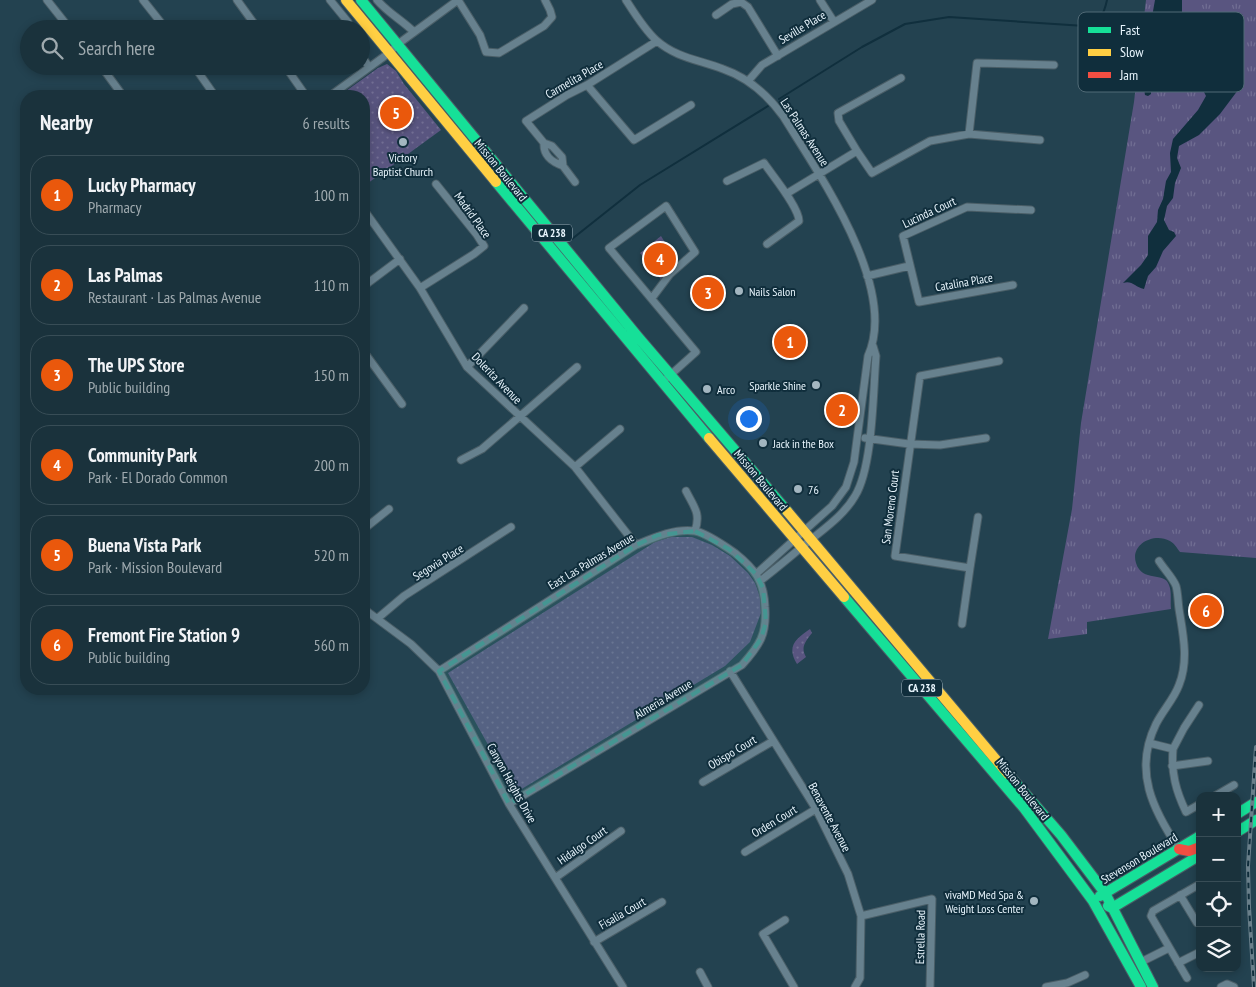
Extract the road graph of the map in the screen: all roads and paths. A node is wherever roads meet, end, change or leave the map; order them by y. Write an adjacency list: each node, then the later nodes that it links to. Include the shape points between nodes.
1 (47, 0): 14 (street)
2 (143, 0): 15 (street)
3 (237, 0): 16 (street)
4 (330, 0): 17 (street)
5 (346, 0): 18 (main road, Mission Boulevard / CA 238)
6 (361, 0): 23 (main road, Mission Boulevard / CA 238)
7 (377, 0): 21 (street)
8 (458, 0): 9 (street, via 480,35 486,52 498,53 544,26 552,17); 21 (street)
9 (545, 0)
10 (626, 0): 22 (street, Las Palmas Avenue)
11 (820, 0): 19 (street)
12 (872, 0): 19 (street, Seville Place)
13 (716, 14): 25 (street, via 741,2)
14 (63, 20)
15 (159, 20)
16 (251, 20)
17 (346, 20)
18 (362, 20)
19 (834, 22): 25 (street, Seville Place)
20 (370, 30): 24 (main road, Mission Boulevard / CA 238)
21 (414, 32): 23 (street)
22 (657, 41): 33 (street, Las Palmas Avenue, via 678,54); 34 (street, Carmelita Place)
23 (398, 44): 24 (street); 65 (main road, Mission Boulevard / CA 238)
24 (389, 53): 27 (street); 66 (main road, Mission Boulevard / CA 238)
25 (778, 56): 33 (street, Seville Place)
26 (1054, 64): 40 (street, via 977,63)
27 (370, 67)
28 (108, 75): 35 (street)
29 (200, 75): 36 (street)
30 (291, 75): 37 (street)
31 (359, 75): 38 (street)
32 (901, 78): 42 (street, via 838,113 839,121)
33 (749, 80): 43 (street, Las Palmas Avenue, via 783,116)
34 (587, 85): 39 (street, via 634,140); 45 (street, Carmelita Place, via 526,121 544,143 552,146 562,157 563,166)
35 (119, 90)
36 (211, 90)
37 (302, 90)
38 (338, 90)
39 (691, 105)
40 (969, 134): 41 (street); 42 (street, via 930,142 872,172)
41 (1040, 140)
42 (857, 151): 43 (street)
43 (819, 174): 47 (street); 53 (street, Las Palmas Avenue, via 849,228)
44 (727, 181): 47 (street, via 764,163)
45 (575, 182)
46 (436, 184): 56 (street, Madrid Place, via 484,246)
47 (786, 194): 50 (street, via 799,221)
48 (1031, 210): 52 (street, Lucinda Court, via 967,207 903,236)
49 (370, 218): 51 (street, Dolerita Avenue)
50 (767, 244)
51 (400, 259): 54 (street); 56 (street, Dolerita Avenue)
52 (909, 266): 53 (street); 58 (street, Lucinda Court)
53 (867, 276): 60 (street, Las Palmas Avenue, via 875,316)
54 (370, 282)
55 (1013, 285): 58 (street, Catalina Place)
56 (420, 288): 63 (street, Dolerita Avenue)
57 (652, 298): 57 (street, via 670,274 695,252 666,206 609,248); 65 (street, via 696,352)
58 (919, 302)
59 (524, 308): 63 (street)
60 (873, 346): 70 (street, Las Palmas Avenue, via 868,356); 71 (street, Las Palmas Avenue, via 876,356)
61 (370, 360): 67 (street)
62 (999, 361): 73 (street, via 920,376)
63 (467, 367): 68 (street, Dolerita Avenue)
64 (577, 367): 68 (street)
65 (670, 375): 66 (street); 82 (main road, Mission Boulevard / CA 238)
66 (661, 382): 84 (main road, Mission Boulevard / CA 238)
67 (402, 404)
68 (519, 417): 74 (street, via 482,449); 75 (street, Dolerita Avenue)
69 (620, 429): 75 (street)
70 (858, 437): 71 (street); 82 (street, Las Palmas Avenue, via 846,487 832,506)
71 (869, 438): 73 (street); 83 (street, Las Palmas Avenue, via 863,475 855,497)
72 (986, 438): 73 (street, via 940,445)
73 (910, 444): 87 (street, San Moreno Court, via 895,556)
74 (461, 460)
75 (575, 467): 85 (street, Dolerita Avenue)
76 (686, 490): 81 (street, via 698,514)
77 (389, 509): 79 (street)
78 (978, 517): 87 (street)
79 (370, 524)
80 (511, 527): 91 (street, Segovia Place, via 404,596)
81 (695, 531): 85 (street, East Las Palmas Avenue, via 658,535); 88 (street, via 729,548)
82 (804, 531): 83 (main road, Mission Boulevard / CA 238); 84 (street)
83 (811, 540): 84 (street, Las Palmas Avenue); 119 (main road, Mission Boulevard / CA 238, via 1061,835)
84 (798, 543): 88 (street); 89 (street); 122 (main road, Mission Boulevard / CA 238, via 1020,803)
85 (636, 545): 93 (street, East Las Palmas Avenue)
86 (1159, 561): 97 (street, via 1176,586 1184,662 1180,683 1159,718)
87 (970, 568): 92 (street)
88 (756, 574): 89 (street, Almeria Avenue)
89 (760, 580): 94 (street, Almeria Avenue, via 765,605 764,632 742,664)
90 (370, 612): 91 (street, Canyon Heights Drive)
91 (378, 618): 93 (street, Canyon Heights Drive)
92 (962, 624)
93 (439, 671): 105 (street, Canyon Heights Drive)
94 (730, 671): 96 (street, Benavente Avenue); 105 (street, Almeria Avenue)
95 (1199, 705): 98 (street)
96 (773, 741): 101 (street, Obispo Court); 107 (street, Benavente Avenue)
97 (1149, 743): 98 (street); 114 (street, via 1146,768 1149,793 1159,817)
98 (1173, 749): 100 (street)
99 (1208, 761): 100 (street)
100 (1172, 766): 106 (street, via 1178,795 1186,812)
101 (704, 782)
102 (1234, 785): 103 (street)
103 (1222, 792)
104 (1256, 802): 108 (main road)
105 (508, 804): 117 (street, Canyon Heights Drive)
106 (1196, 806)
107 (816, 809): 115 (street, Orden Court); 125 (street, Benavente Avenue, via 848,874)
108 (1241, 811)
109 (1256, 820): 110 (main road)
110 (1241, 829)
111 (621, 831): 117 (street, Hidalgo Court)
112 (1198, 837): 114 (main road, Stevenson Boulevard)
113 (1196, 848): 114 (main road)
114 (1179, 849): 119 (main road, Stevenson Boulevard); 121 (main road, via 1176,862 1141,884)
115 (745, 852)
116 (1196, 857): 121 (main road)
117 (555, 878): 128 (street, Canyon Heights Drive)
118 (1196, 886): 120 (street)
119 (1105, 893): 122 (main road, Stevenson Boulevard); 124 (main road, Mission Boulevard / CA 238)
120 (1180, 895): 127 (street); 129 (street, via 1153,911 1151,916)
121 (1130, 898): 124 (main road)
122 (1093, 901): 124 (main road, Stevenson Boulevard); 142 (main road, Mission Boulevard / CA 238)
123 (662, 902): 128 (street, Fisalia Court)
124 (1112, 908): 131 (main road, Mission Boulevard / CA 238)
125 (861, 916): 138 (street, Benavente Avenue, via 860,978); 139 (street, Estrella Road, via 932,899)
126 (785, 920): 137 (street, via 763,934)
127 (1196, 922)
128 (594, 942): 135 (street, Canyon Heights Drive)
129 (1169, 948): 131 (street); 132 (street)
130 (1196, 954): 132 (street)
131 (1142, 962): 143 (main road, Mission Boulevard / CA 238)
132 (1178, 963): 134 (street)
133 (700, 972): 136 (street)
134 (1187, 978)
135 (623, 987)
136 (708, 987)
137 (794, 987)
138 (855, 987)
139 (930, 987)
140 (1046, 987): 141 (street, via 1082,977)
141 (1072, 987)
142 (1141, 987)
143 (1154, 987)
144 (1221, 987): 145 (street, via 1227,984)
145 (1234, 987)

